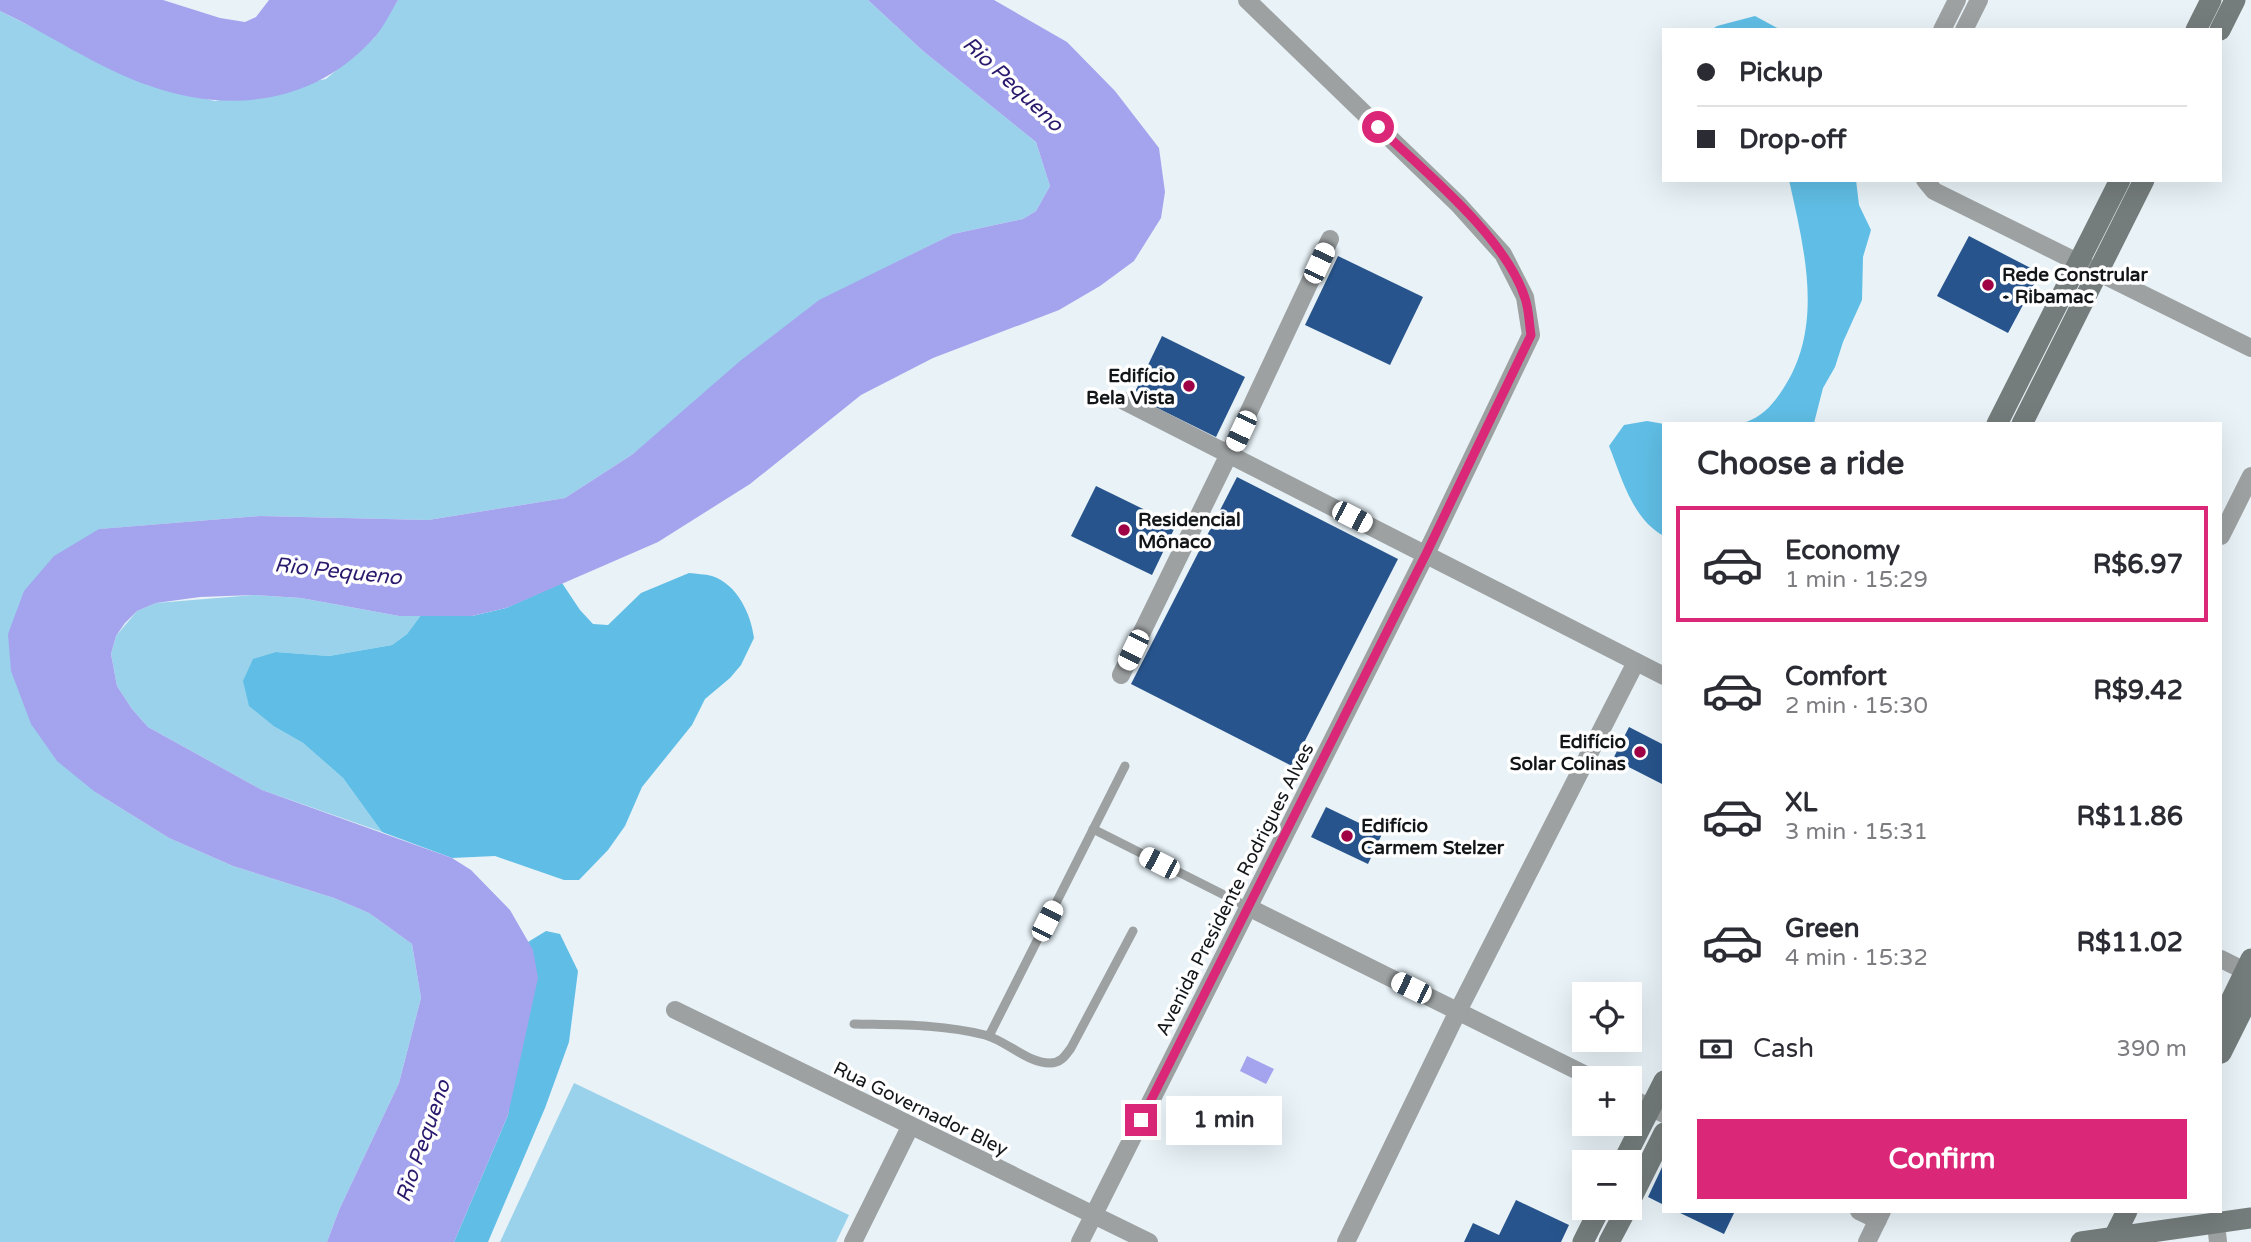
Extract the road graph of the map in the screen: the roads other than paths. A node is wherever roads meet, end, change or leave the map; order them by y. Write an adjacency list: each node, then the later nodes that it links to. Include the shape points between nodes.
1 (1247, 0): 23 (street, Avenida Presidente Rodrigues Alves, via 1458,204 1503,254 1525,298 1531,335)
2 (1956, 0): 6 (street)
3 (1979, 0): 7 (street)
4 (2211, 0): 8 (main road)
5 (2235, 0): 9 (main road)
6 (1943, 28)
7 (1965, 28)
8 (2197, 28)
9 (2221, 28)
10 (2119, 182): 14 (main road)
11 (2143, 182): 15 (main road)
12 (1930, 186): 14 (street)
13 (1330, 239): 20 (street)
14 (2078, 262): 15 (street); 18 (main road)
15 (2098, 272): 16 (street); 19 (main road)
16 (2251, 348)
17 (1124, 401): 20 (street)
18 (1998, 422)
19 (2023, 422)
20 (1229, 454): 23 (street); 25 (street)
21 (2251, 476): 22 (street)
22 (2222, 535)
23 (1426, 554): 24 (street); 29 (street, Avenida Presidente Rodrigues Alves)
24 (1636, 662): 26 (street); 35 (street)
25 (1121, 675)
26 (1662, 675)
27 (1125, 766): 28 (lane)
28 (1093, 829): 29 (lane); 38 (lane)
29 (1248, 907): 35 (street); 50 (street, Avenida Presidente Rodrigues Alves)
30 (1133, 931): 38 (lane, via 1061,1061 1039,1061)
31 (2222, 959): 32 (street)
32 (2249, 968): 36 (main road)
33 (2251, 993): 39 (main road)
34 (675, 1010): 44 (street, Rua Governador Bley)
35 (1458, 1012): 40 (street); 60 (street)
36 (2222, 1019)
37 (854, 1024): 38 (lane, via 930,1026)
38 (989, 1036)
39 (2222, 1051)
40 (1572, 1069)
41 (1662, 1091): 43 (main road)
42 (1642, 1103): 43 (street)
43 (1658, 1111): 46 (main road)
44 (910, 1126): 50 (street, Rua Governador Bley); 57 (street)
45 (1662, 1137): 47 (main road)
46 (1631, 1150)
47 (1642, 1177)
48 (2127, 1213): 56 (main road)
49 (2140, 1213): 56 (main road)
50 (1093, 1215): 58 (street, Avenida Presidente Rodrigues Alves); 59 (street, Rua Governador Bley)
51 (1880, 1216): 63 (street)
52 (2251, 1218): 55 (main road)
53 (1594, 1220): 61 (main road)
54 (1621, 1220): 62 (main road)
55 (2217, 1233): 56 (main road)
56 (2122, 1236): 64 (main road)
57 (853, 1242)
58 (1080, 1242)
59 (1149, 1242)
60 (1346, 1242)
61 (1583, 1242)
62 (1609, 1242)
63 (1867, 1242)
64 (2081, 1242)

